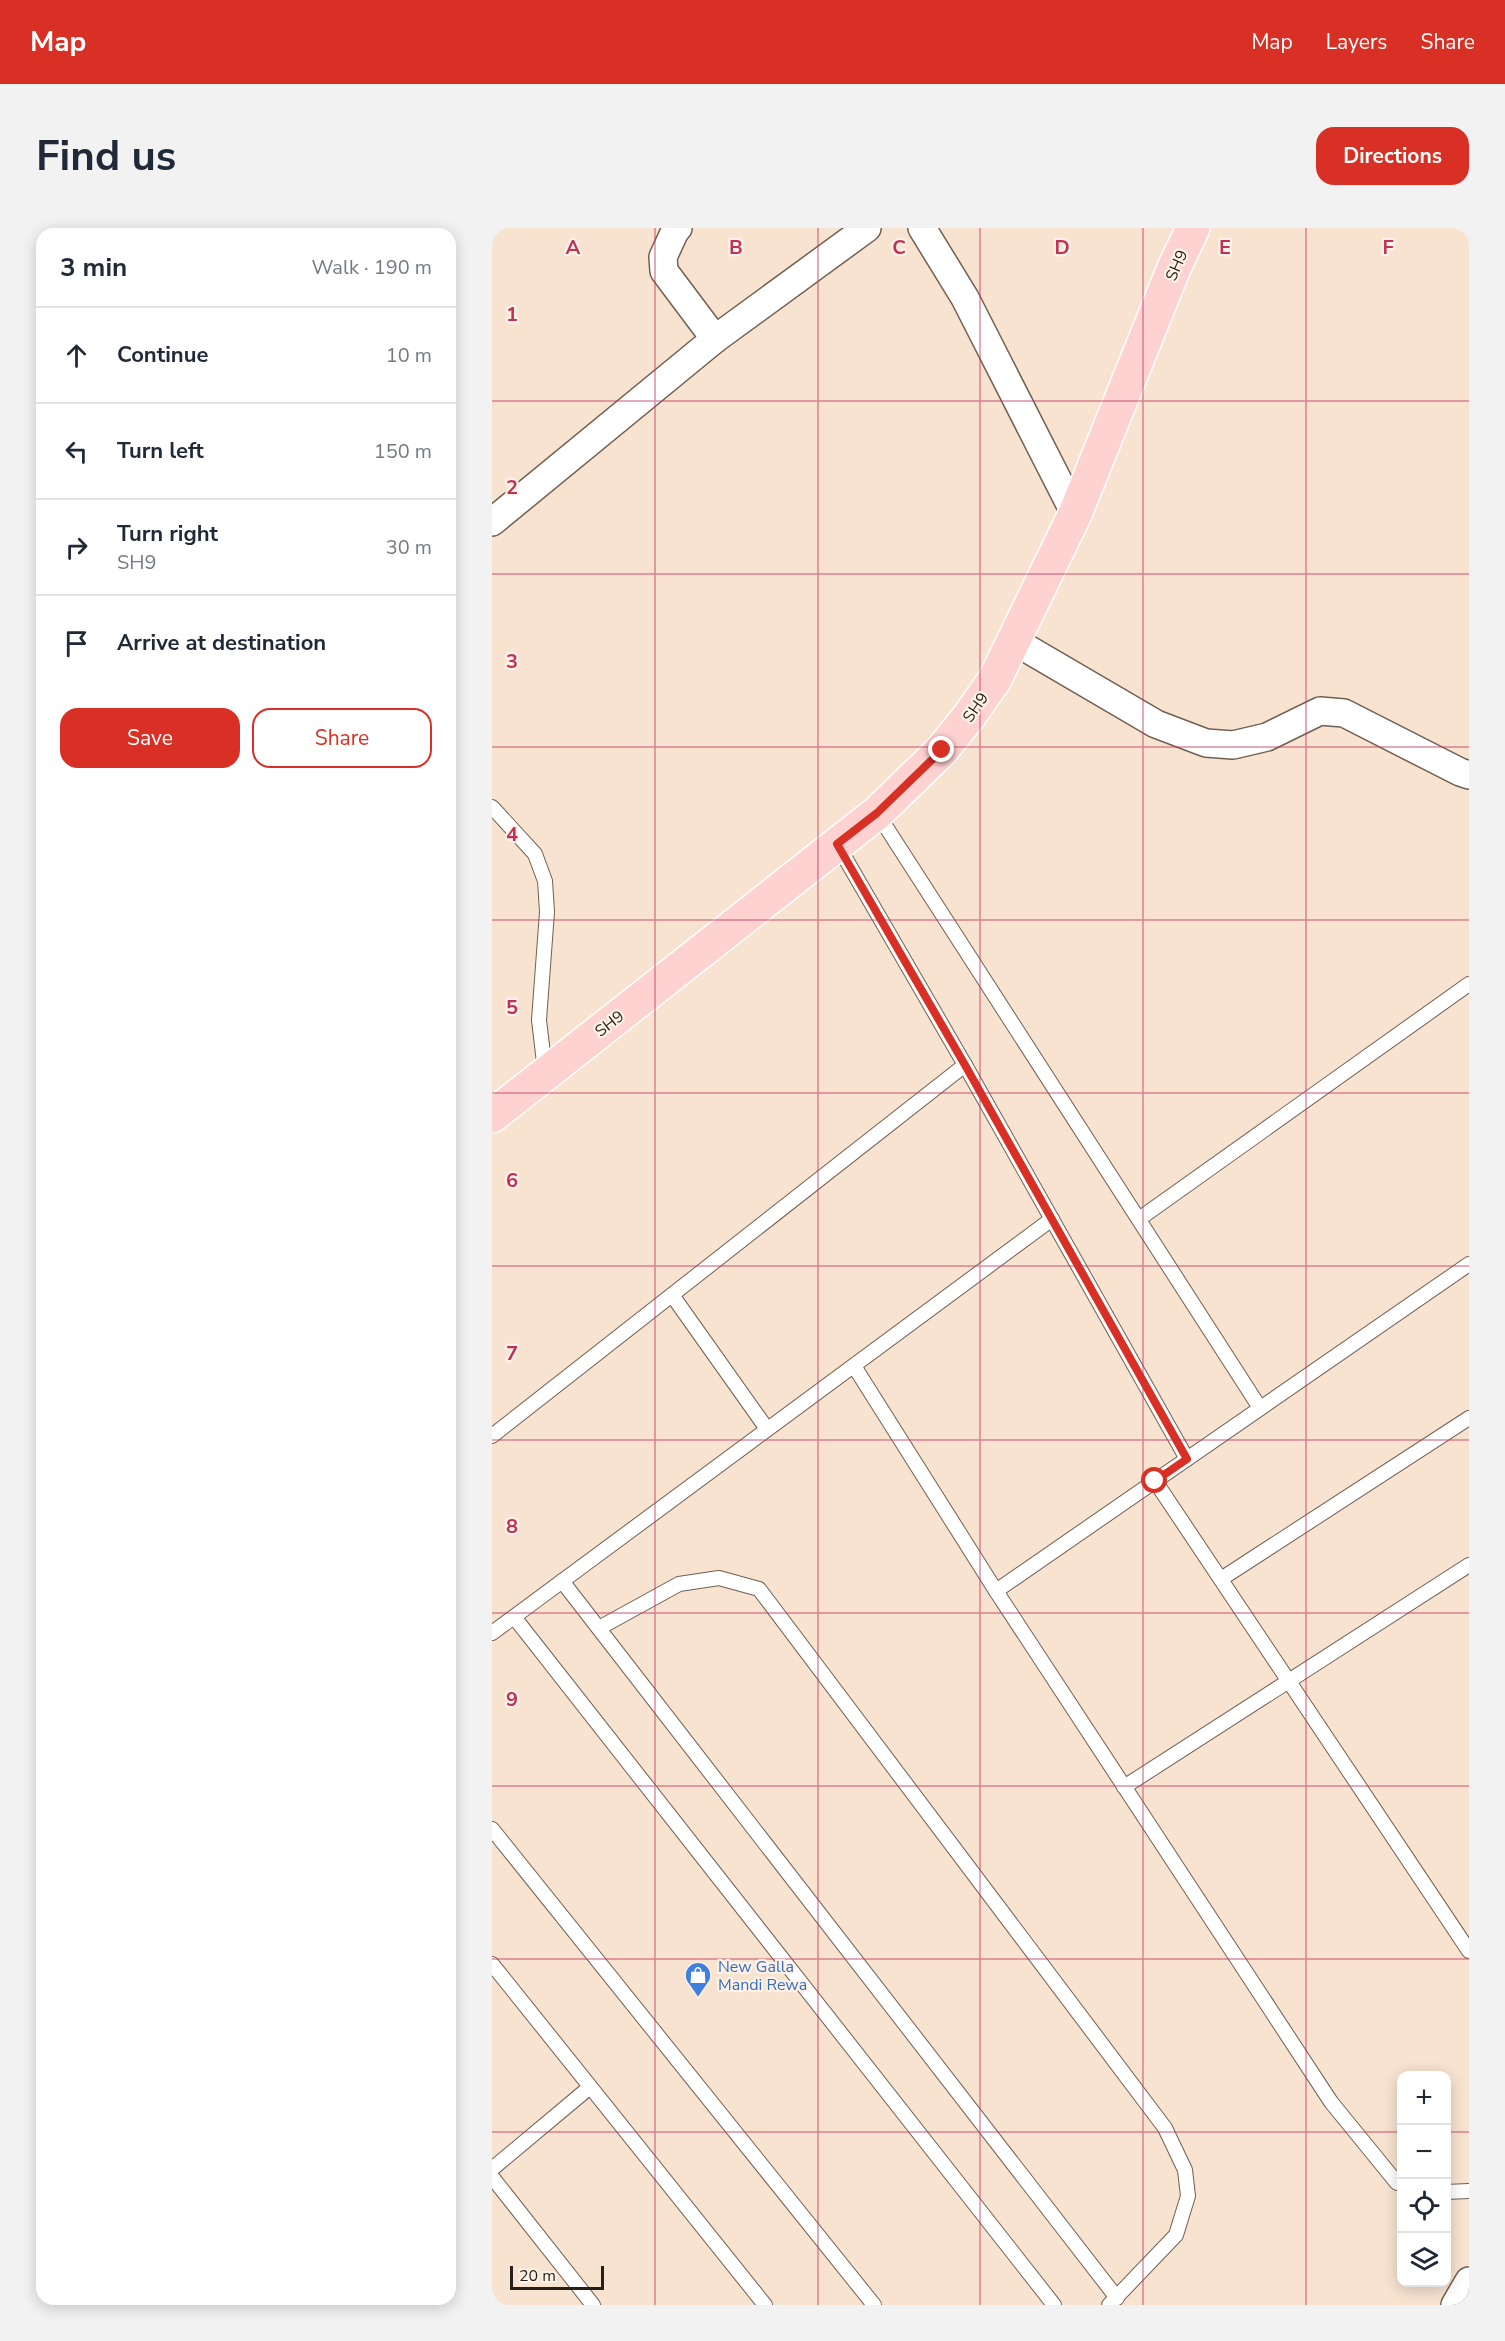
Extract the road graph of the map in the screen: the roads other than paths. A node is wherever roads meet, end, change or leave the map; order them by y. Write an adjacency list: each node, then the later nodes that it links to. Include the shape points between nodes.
1 (678, 228): 5 (street, via 663,257 664,271)
2 (867, 228): 5 (street)
3 (922, 228): 6 (street, via 965,298)
4 (1194, 228): 6 (main road, SH9, via 1174,268)
5 (715, 339): 7 (street)
6 (1075, 514): 8 (main road, SH9)
7 (492, 522)
8 (1014, 641): 9 (street, via 1156,724 1206,743 1233,745 1256,740 1320,711 1344,713); 11 (main road, SH9, via 995,679 970,715 942,750)
9 (1469, 775)
10 (492, 807): 15 (lane, via 535,854 545,881 547,912 539,1020)
11 (877, 813): 12 (main road, SH9); 18 (lane)
12 (837, 844): 14 (lane); 15 (main road, SH9)
13 (1469, 984): 18 (lane)
14 (965, 1065): 17 (lane); 20 (lane)
15 (546, 1073): 16 (main road, SH9)
16 (492, 1116)
17 (1052, 1219): 21 (lane); 26 (lane)
18 (1139, 1219): 22 (lane)
19 (1469, 1264): 22 (lane)
20 (672, 1294): 24 (lane); 25 (lane)
21 (854, 1366): 24 (lane); 31 (lane)
22 (1260, 1408): 26 (lane)
23 (1469, 1418): 29 (lane)
24 (767, 1430): 30 (lane)
25 (492, 1436)
26 (1187, 1459): 27 (lane)
27 (1155, 1481): 29 (lane); 31 (lane)
28 (1469, 1565): 35 (lane)
29 (1221, 1579): 35 (lane)
30 (562, 1581): 32 (lane); 33 (lane)
31 (996, 1591): 36 (lane)
32 (514, 1617): 34 (lane); 51 (lane)
33 (599, 1628): 47 (lane); 47 (lane, via 679,1584 719,1578 759,1589 1165,2128 1185,2170 1188,2196 1176,2235)
34 (492, 1633)
35 (1288, 1680): 36 (lane); 38 (lane)
36 (1124, 1787): 43 (lane, via 1331,2102)
37 (492, 1829): 50 (lane)
38 (1469, 1951)
39 (492, 1964): 40 (lane)
40 (590, 2086): 41 (lane); 49 (lane)
41 (492, 2169)
42 (492, 2177): 48 (lane)
43 (1397, 2182)
44 (1451, 2192): 45 (lane)
45 (1469, 2192)
46 (1469, 2281): 52 (street)
47 (1113, 2302)
48 (593, 2305)
49 (765, 2305)
50 (874, 2305)
51 (1054, 2305)
52 (1455, 2305)

